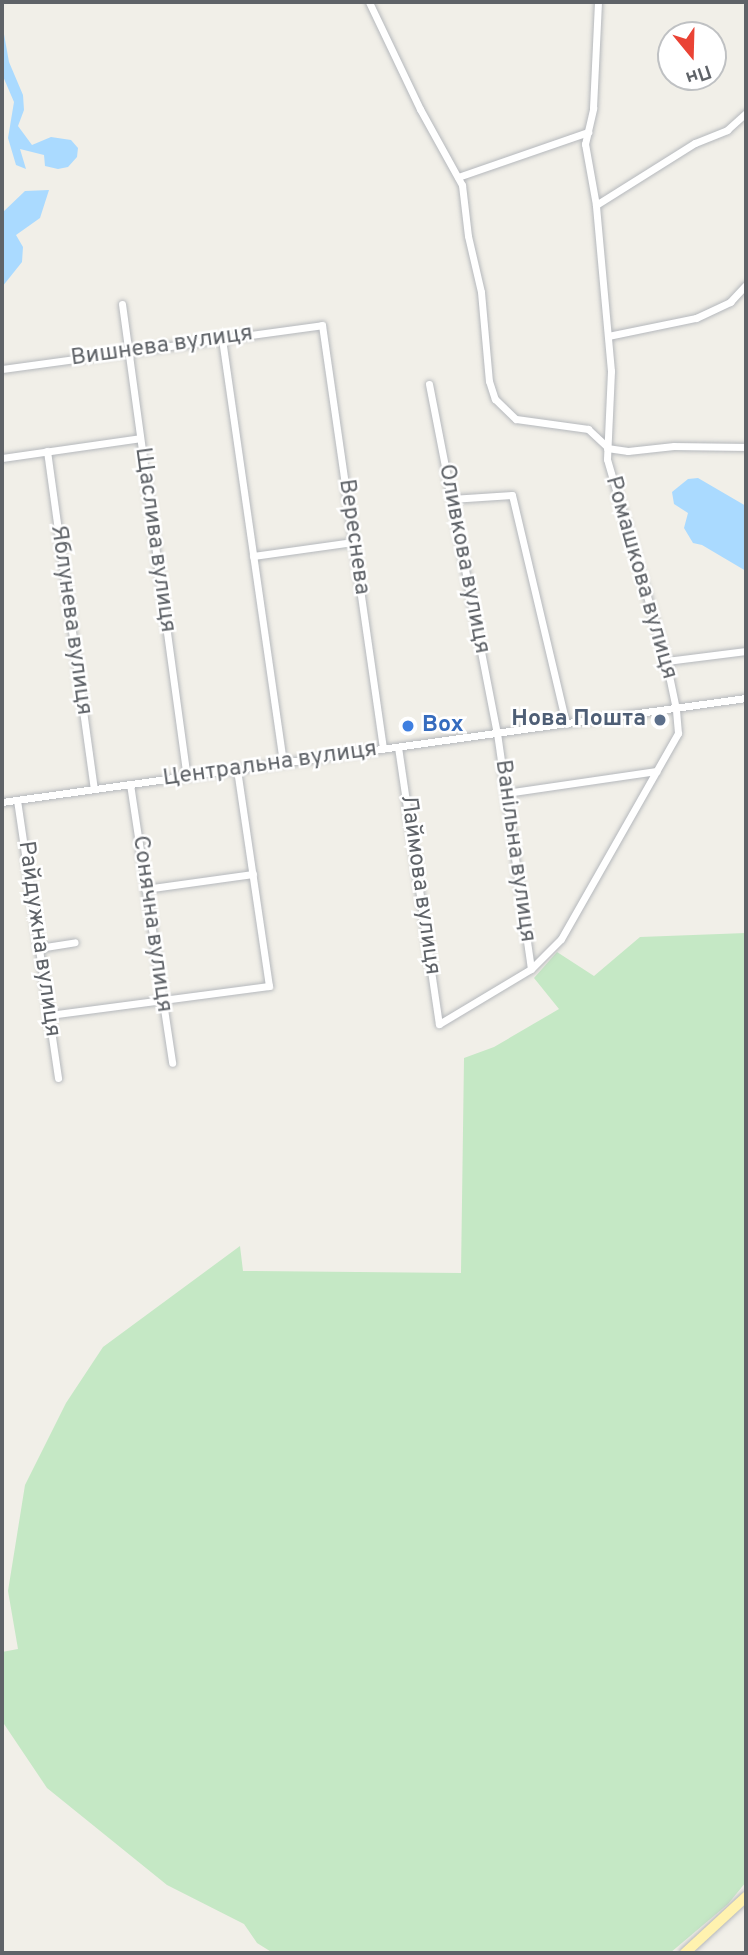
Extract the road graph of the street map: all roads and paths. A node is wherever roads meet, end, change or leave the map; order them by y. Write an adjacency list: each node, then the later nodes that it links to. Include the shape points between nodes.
1 (369, 2): 5 (street)
2 (598, 2): 4 (street, Ромашкова вулиця, via 593,108)
3 (746, 113): 6 (street, via 727,130 695,144)
4 (587, 132): 5 (street); 6 (street, Ромашкова вулиця, via 586,159)
5 (458, 177): 17 (street, via 465,194 495,399 516,419 588,429)
6 (596, 205): 10 (street, Ромашкова вулиця)
7 (746, 285): 10 (street, via 730,302 696,318)
8 (122, 304): 12 (street, Щаслива вулиця)
9 (322, 325): 11 (street, Вишнева вулиця); 21 (street, Вереснева)
10 (608, 336): 17 (street, Ромашкова вулиця)
11 (222, 339): 12 (street, Вишнева вулиця); 22 (street)
12 (128, 352): 13 (street, Вишнева вулиця); 15 (street, Щаслива вулиця)
13 (2, 369)
14 (429, 384): 20 (street, Оливкова вулиця)
15 (140, 438): 18 (street); 34 (street, Щаслива вулиця)
16 (746, 447): 17 (street)
17 (607, 448): 24 (street, Ромашкова вулиця, via 618,504)
18 (47, 451): 19 (street); 36 (street, Яблунева вулиця)
19 (2, 458)
20 (451, 499): 27 (street, via 512,495); 28 (street, Оливкова вулиця)
21 (353, 542): 22 (street); 30 (street, Вереснева)
22 (253, 556): 31 (street)
23 (746, 651): 24 (street)
24 (666, 661): 26 (street, Ромашкова вулиця)
25 (746, 698): 26 (street, Центральна вулиця)
26 (676, 709): 27 (street, Центральна вулиця); 33 (street, Ромашкова вулиця, via 678,733)
27 (566, 724): 28 (street, Центральна вулиця)
28 (497, 733): 29 (street, Центральна вулиця); 37 (street, Ванільна вулиця)
29 (398, 747): 30 (street, Центральна вулиця); 47 (street, Лаймова вулиця)
30 (383, 749): 31 (street, Центральна вулиця)
31 (283, 763): 32 (street, Центральна вулиця)
32 (237, 769): 34 (street, Центральна вулиця); 40 (street)
33 (656, 771): 37 (street); 44 (street, Ромашкова вулиця, via 574,919)
34 (187, 776): 35 (street, Центральна вулиця)
35 (130, 784): 36 (street, Центральна вулиця); 41 (street, Сонячна вулиця)
36 (94, 789): 38 (street, Центральна вулиця)
37 (506, 793): 44 (street, Ванільна вулиця)
38 (17, 800): 39 (street, Центральна вулиця); 43 (street, Райдужна вулиця)
39 (2, 802)
40 (253, 874): 41 (street); 45 (street, via 269,986)
41 (145, 889): 45 (street, Сонячна вулиця)
42 (75, 942): 43 (street)
43 (39, 948): 46 (street, Райдужна вулиця)
44 (531, 969): 47 (street, Ромашкова вулиця)
45 (162, 1000): 46 (street); 48 (street, Сонячна вулиця)
46 (49, 1016): 49 (street, Райдужна вулиця)
47 (439, 1024)
48 (172, 1063)
49 (58, 1078)
50 (746, 1897): 51 (main road)
51 (685, 1953)

